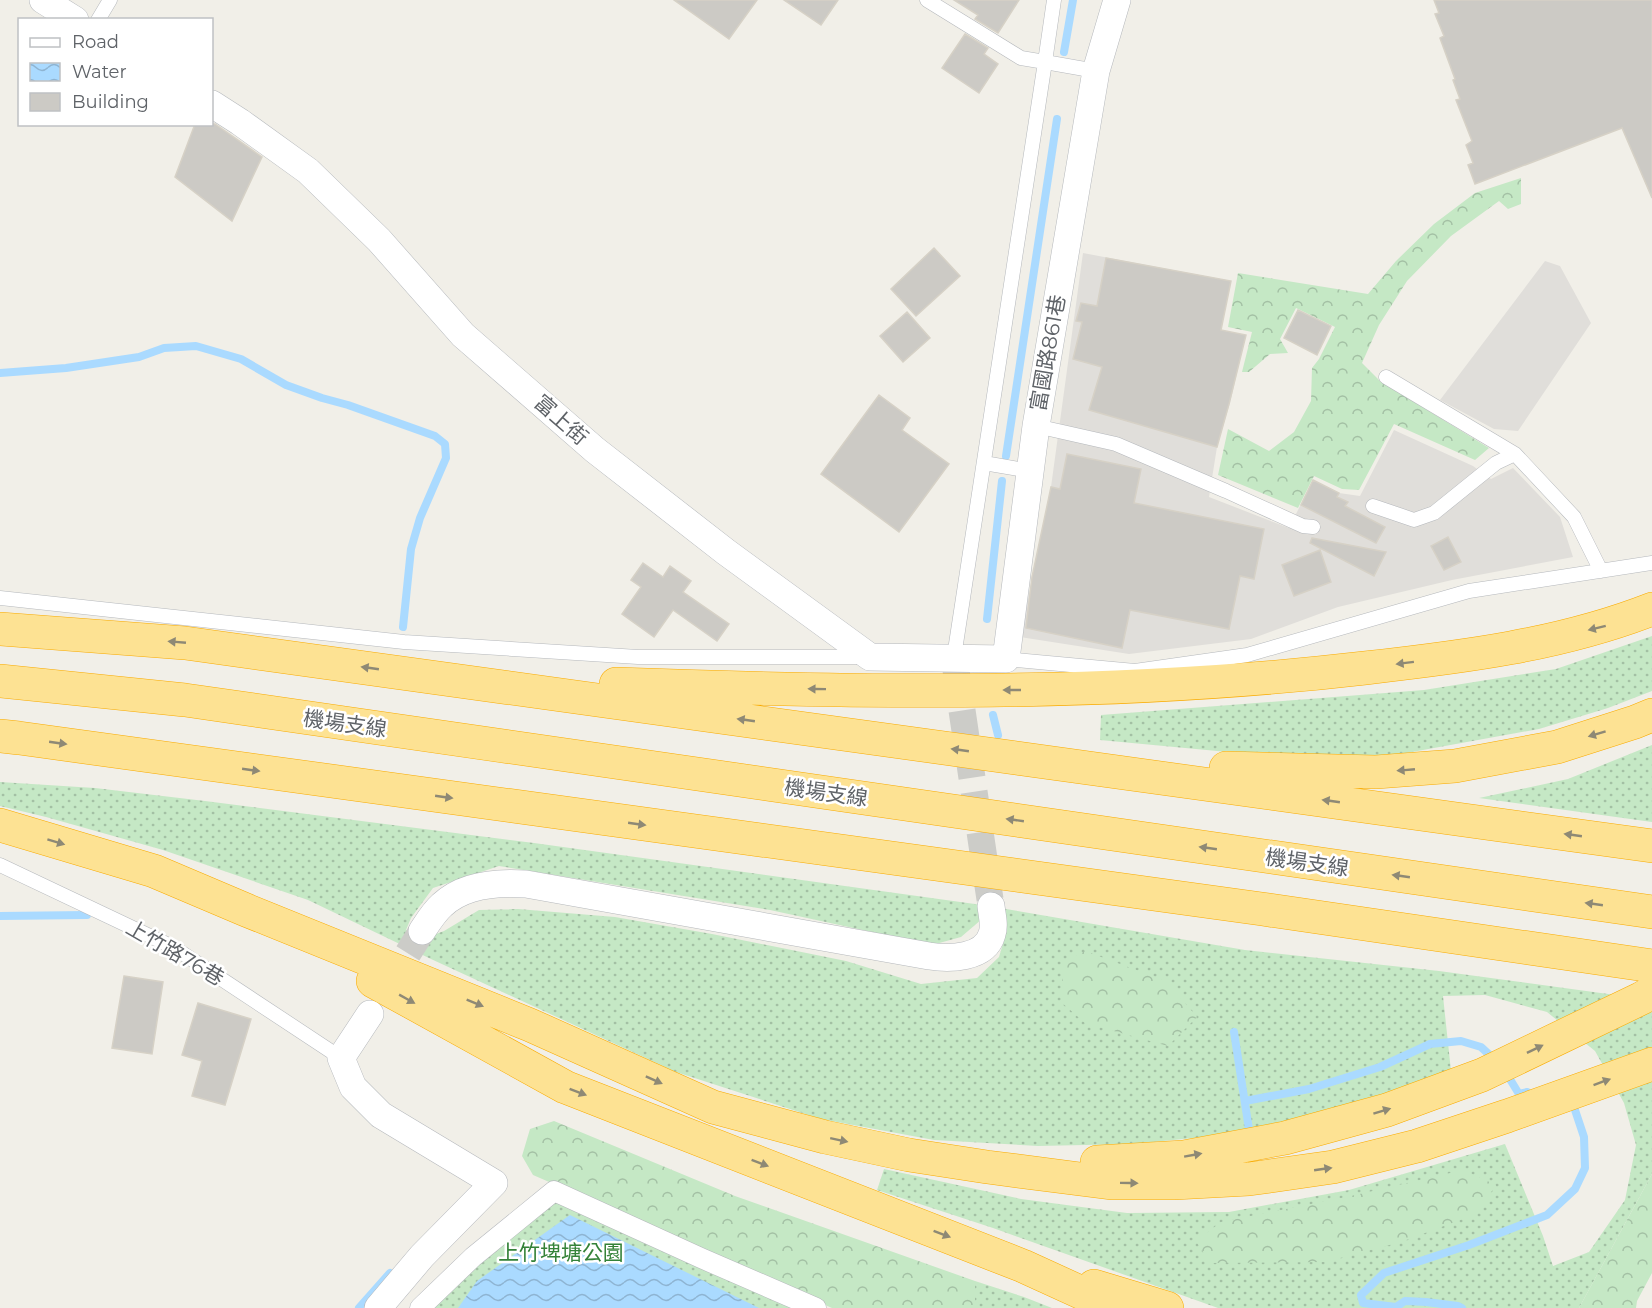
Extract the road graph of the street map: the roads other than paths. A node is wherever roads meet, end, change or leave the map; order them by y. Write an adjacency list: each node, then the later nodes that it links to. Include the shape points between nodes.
1 (43, 0): 6 (street)
2 (110, 0): 7 (lane)
3 (927, 0): 8 (lane, via 1021,58)
4 (1054, 0): 8 (lane)
5 (1117, 0): 9 (street, 富國路861巷)
6 (72, 18)
7 (99, 18)
8 (1045, 62): 9 (lane); 14 (lane)
9 (1096, 71): 12 (street, 富國路861巷)
10 (213, 105): 23 (street, 富上街, via 308,171 379,240 463,335 595,450)
11 (1386, 377): 13 (lane)
12 (1036, 426): 15 (street, 富國路861巷); 17 (lane, via 1116,444)
13 (1515, 454): 16 (lane, via 1496,464 1434,513 1414,520); 19 (lane, via 1574,517)
14 (984, 463): 15 (lane); 24 (lane)
15 (1030, 471): 25 (street, 富國路861巷)
16 (1373, 506)
17 (1313, 527)
18 (1652, 563): 19 (lane)
19 (1601, 571): 25 (lane, via 1469,591 1246,655 1135,671)
20 (0, 598): 23 (lane, via 404,642 638,657)
21 (1652, 609): 26 (highway, one-way to 26, via 1616,624 1529,645 1260,679 1071,689 855,690)
22 (0, 629): 26 (highway, one-way to 22, via 185,643)
23 (870, 657): 24 (street)
24 (954, 657): 25 (street)
25 (1006, 659)
26 (428, 676): 30 (highway, one-way to 26)
27 (0, 681): 36 (highway, 機場支線, one-way to 27, via 185,700)
28 (1652, 715): 30 (highway, one-way to 30, via 1557,747 1455,766 1376,772)
29 (0, 736): 38 (highway, one-way to 38)
30 (1018, 758): 32 (highway, one-way to 30)
31 (0, 825): 35 (highway, one-way to 35, via 154,871)
32 (1652, 846)
33 (0, 865): 41 (lane, 上竹路76巷, via 173,947)
34 (991, 906): 37 (street, via 993,925 988,943 953,958 504,882 453,896 441,905)
35 (246, 910): 43 (highway, one-way to 43, via 530,1025 713,1107 825,1137); 44 (highway, one-way to 44, via 565,1087)
36 (1652, 912)
37 (422, 931)
38 (1652, 966)
39 (1652, 992): 43 (highway, one-way to 39, via 1184,1157 1285,1138 1387,1110 1482,1075)
40 (370, 1014): 41 (street)
41 (341, 1058): 45 (street, via 353,1087 381,1115 494,1182)
42 (1652, 1064): 43 (highway, one-way to 42, via 1111,1183 1174,1183 1249,1179 1343,1165 1417,1146)
43 (987, 1167)
44 (1023, 1266): 48 (highway); 49 (highway)
45 (378, 1308)
46 (420, 1308): 47 (street, via 472,1257 554,1191)
47 (816, 1308)
48 (1115, 1308)
49 (1167, 1308)

